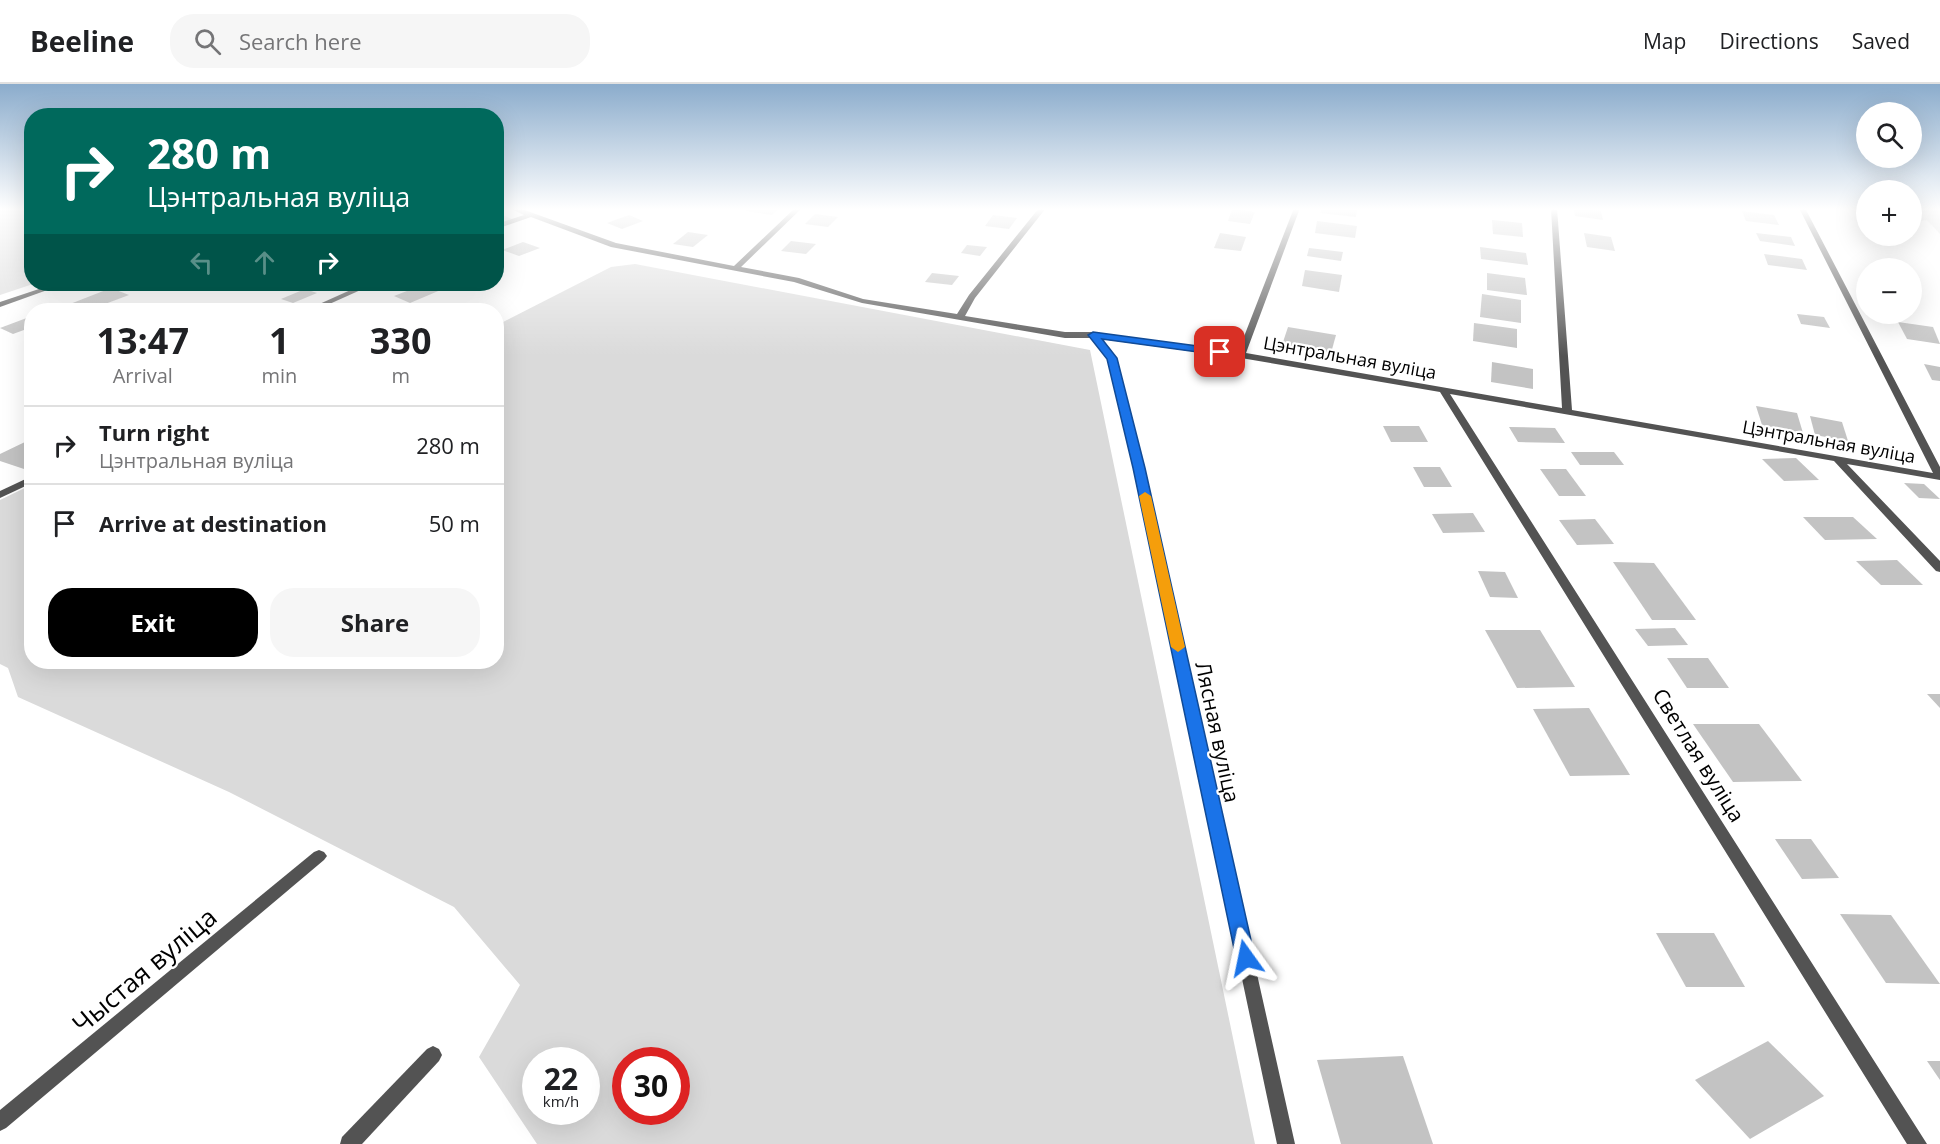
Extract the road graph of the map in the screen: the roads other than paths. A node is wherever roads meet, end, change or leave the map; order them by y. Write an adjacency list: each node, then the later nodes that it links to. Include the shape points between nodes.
1 (670, 257): 7 (street, Цэнтральная вуліца)
2 (747, 257): 7 (street)
3 (1004, 257): 12 (street)
4 (1278, 257): 14 (street)
5 (1557, 257): 16 (street)
6 (1827, 257): 18 (street)
7 (737, 267): 12 (street, Цэнтральная вуліца, via 862,301)
8 (40, 291): 11 (street)
9 (354, 291): 10 (street)
10 (326, 303)
11 (0, 305)
12 (959, 318): 13 (street, Цэнтральная вуліца, via 1065,335)
13 (1093, 335): 14 (street, Цэнтральная вуліца); 26 (street, Лясная вуліца, via 1112,358 1139,468)
14 (1241, 355): 15 (street, Цэнтральная вуліца)
15 (1443, 390): 16 (street, Цэнтральная вуліца); 27 (street, Светлая вуліца)
16 (1568, 412): 17 (street, Цэнтральная вуліца)
17 (1837, 459): 18 (street, Цэнтральная вуліца); 21 (street)
18 (1940, 477)
19 (24, 483): 20 (street)
20 (0, 495)
21 (1940, 568)
22 (319, 856): 24 (street, Чыстая вуліца)
23 (434, 1055): 25 (street)
24 (0, 1122)
25 (349, 1144)
26 (1286, 1144)
27 (1918, 1144)

